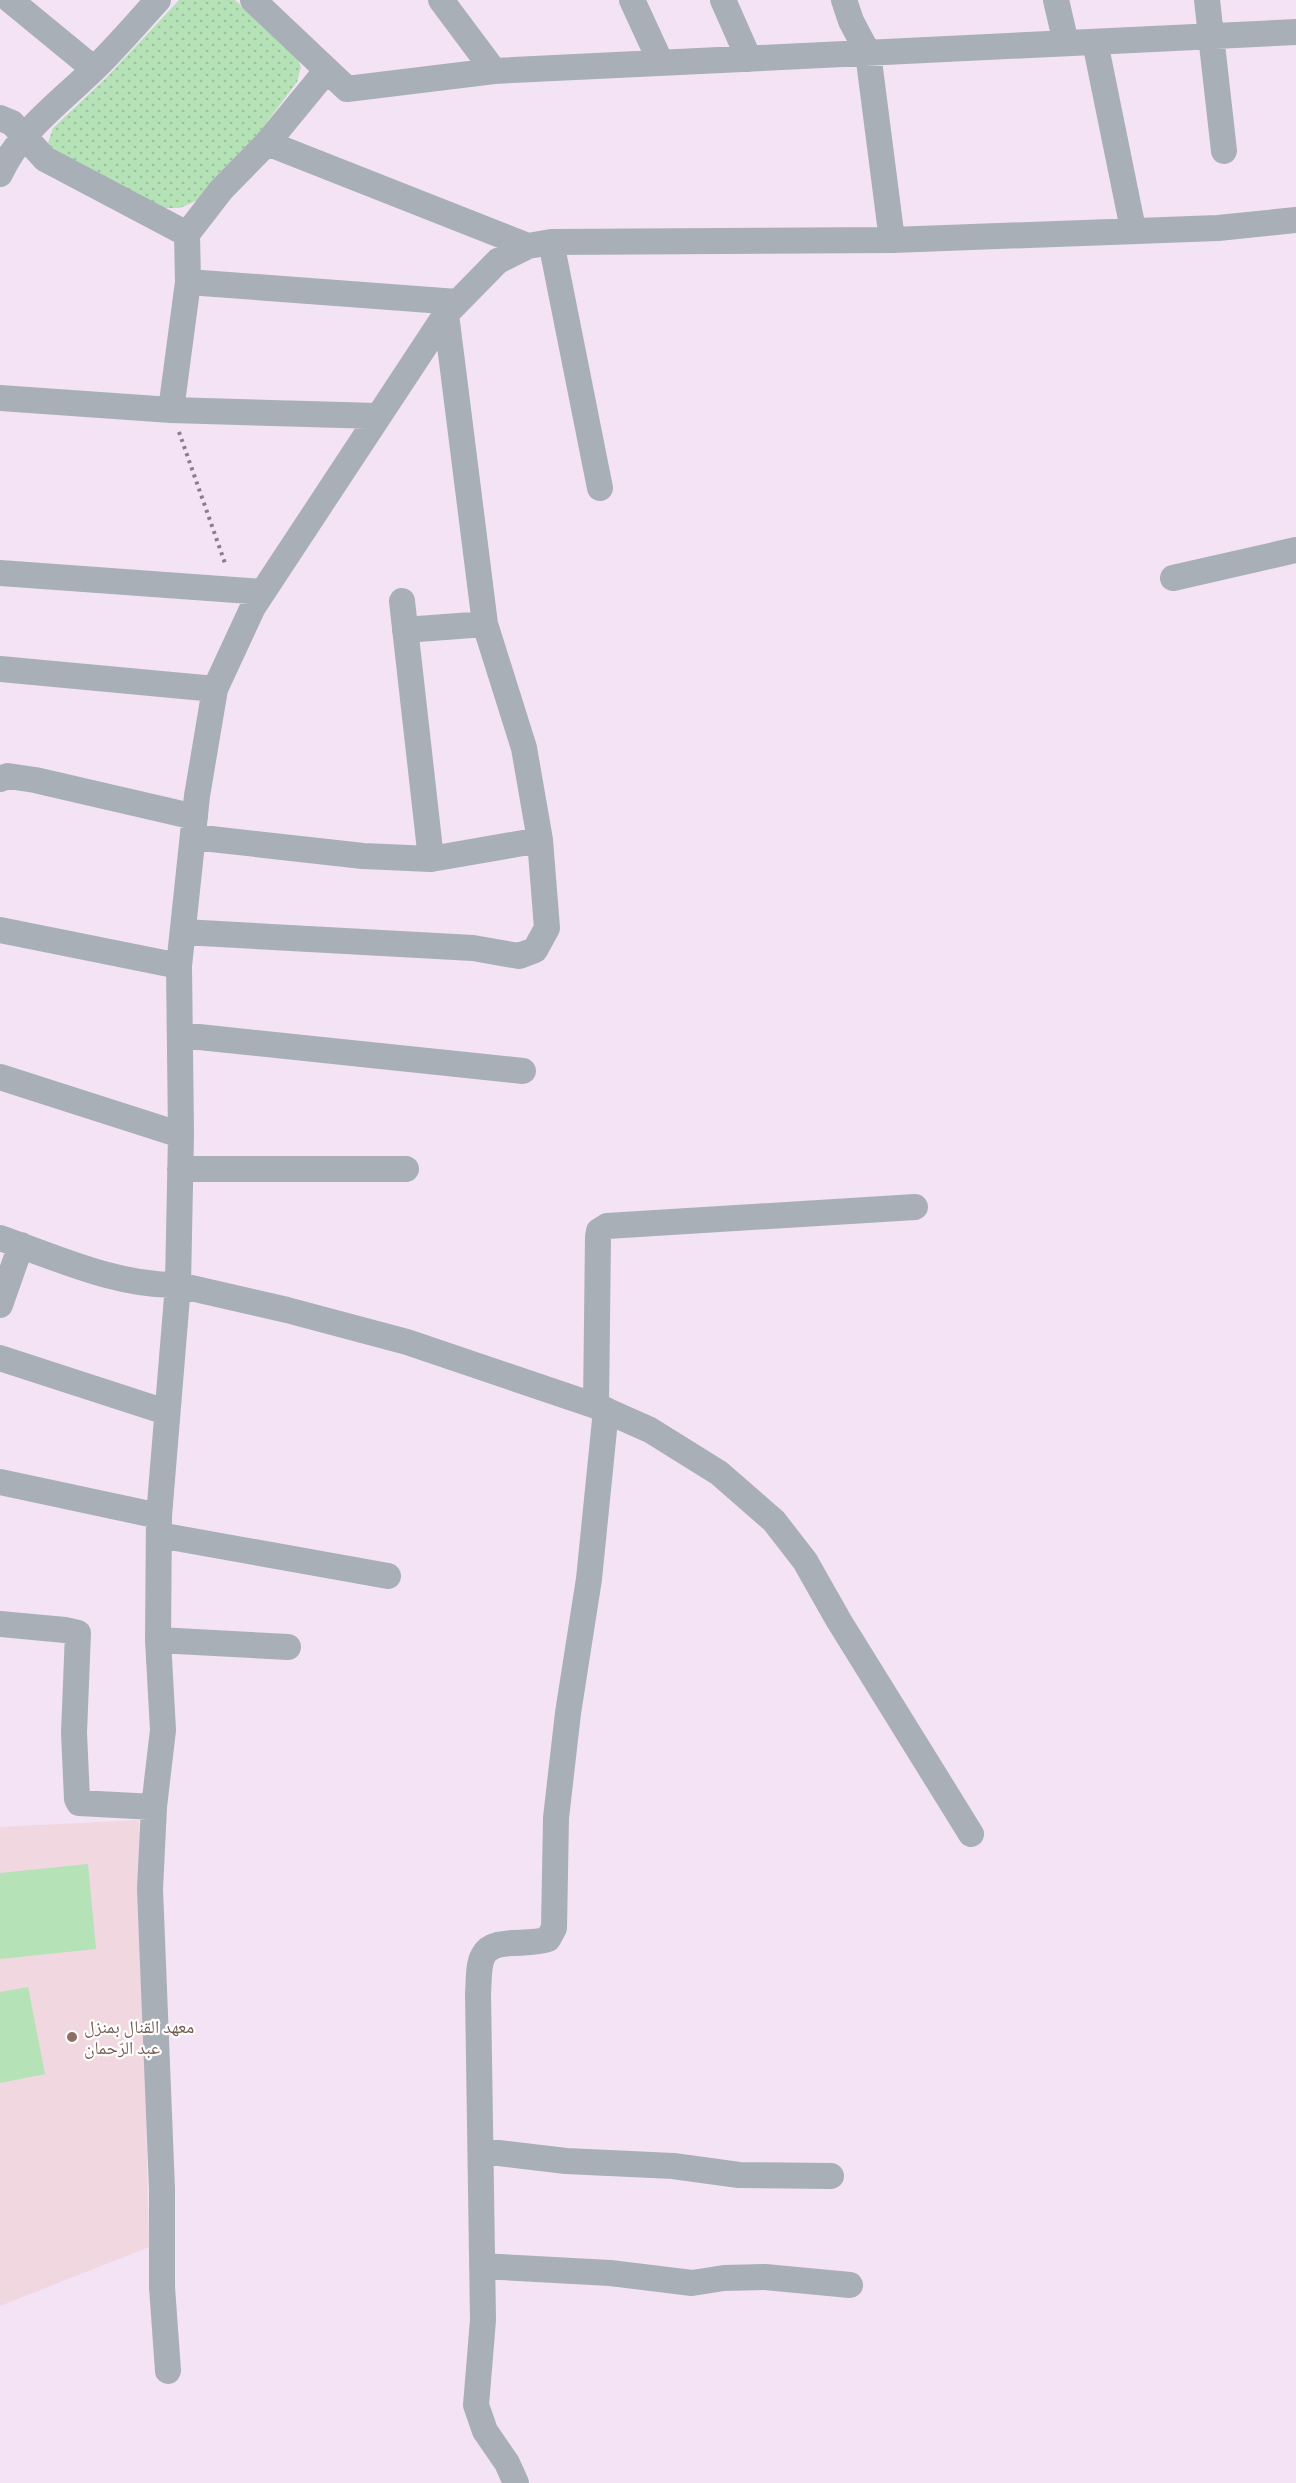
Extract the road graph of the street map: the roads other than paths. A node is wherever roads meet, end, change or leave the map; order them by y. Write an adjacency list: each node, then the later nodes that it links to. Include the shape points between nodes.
1 (10, 0): 17 (street)
2 (158, 0): 17 (street)
3 (253, 0): 18 (street)
4 (441, 0): 19 (street)
5 (632, 0): 16 (street)
6 (723, 0): 15 (street)
7 (844, 0): 14 (street)
8 (1056, 0): 13 (street)
9 (1207, 0): 11 (street)
10 (1296, 32): 11 (street)
11 (1210, 36): 12 (street); 23 (street)
12 (1095, 42): 13 (street); 26 (street)
13 (1066, 44): 14 (street)
14 (868, 53): 15 (street); 28 (street)
15 (749, 59): 16 (street)
16 (661, 63): 19 (street)
17 (94, 69): 21 (street)
18 (327, 70): 19 (street, via 347,89); 22 (street)
19 (494, 71)
20 (0, 118): 21 (street)
21 (25, 135): 24 (street); 27 (street, via 45,159)
22 (267, 143): 27 (street, via 221,190); 29 (street)
23 (1224, 151)
24 (0, 174)
25 (1296, 220): 26 (street, via 1218,228)
26 (1133, 229): 28 (street)
27 (187, 234): 30 (street)
28 (892, 240): 29 (street)
29 (539, 244): 31 (street, via 498,261); 35 (street)
30 (188, 282): 31 (street); 33 (street)
31 (451, 308): 34 (street); 41 (street)
32 (0, 398): 33 (street)
33 (171, 410): 34 (street)
34 (377, 416): 39 (street)
35 (600, 488)
36 (1296, 550): 38 (street)
37 (0, 573): 39 (street)
38 (1173, 578)
39 (263, 592): 44 (street)
40 (402, 601): 42 (street)
41 (485, 624): 42 (street); 47 (street, via 524,748)
42 (405, 630): 48 (street)
43 (0, 669): 44 (street)
44 (215, 689): 46 (street)
45 (0, 779): 46 (street, via 9,776 35,780)
46 (194, 827): 48 (street, via 363,856); 50 (street)
47 (540, 840): 48 (street); 50 (street, via 546,928 535,950 519,956 473,948)
48 (431, 859)
49 (0, 930): 51 (street)
50 (183, 932): 51 (street)
51 (179, 966): 52 (street)
52 (180, 1035): 53 (street); 55 (street)
53 (523, 1071)
54 (0, 1077): 55 (street)
55 (181, 1135): 56 (street)
56 (180, 1169): 57 (street); 60 (street)
57 (406, 1170)
58 (915, 1207): 63 (street, via 602,1228 598,1237)
59 (10, 1242): 60 (street, via 109,1275 152,1286); 61 (street)
60 (178, 1285): 63 (street, via 407,1342); 64 (street)
61 (0, 1305)
62 (0, 1359): 64 (street)
63 (601, 1408): 72 (street, via 650,1430 702,1461 774,1521 805,1561); 73 (street, via 589,1579 556,1818 554,1928 548,1939 536,1944 499,1943 482,1957 478,2004)
64 (166, 1412): 66 (street)
65 (0, 1482): 66 (street)
66 (159, 1526): 67 (street); 69 (street)
67 (388, 1576)
68 (0, 1624): 71 (street, via 65,1629 78,1634 74,1733 79,1803)
69 (158, 1640): 70 (street); 71 (street, via 163,1730)
70 (288, 1647)
71 (154, 1807): 77 (street, via 150,1889)
72 (971, 1834)
73 (482, 2151): 74 (street, via 739,2175); 75 (street)
74 (831, 2176)
75 (482, 2266): 76 (street, via 610,2273 692,2283 765,2277); 78 (street, via 477,2405 484,2431)
76 (850, 2284)
77 (168, 2372)
78 (516, 2483)

